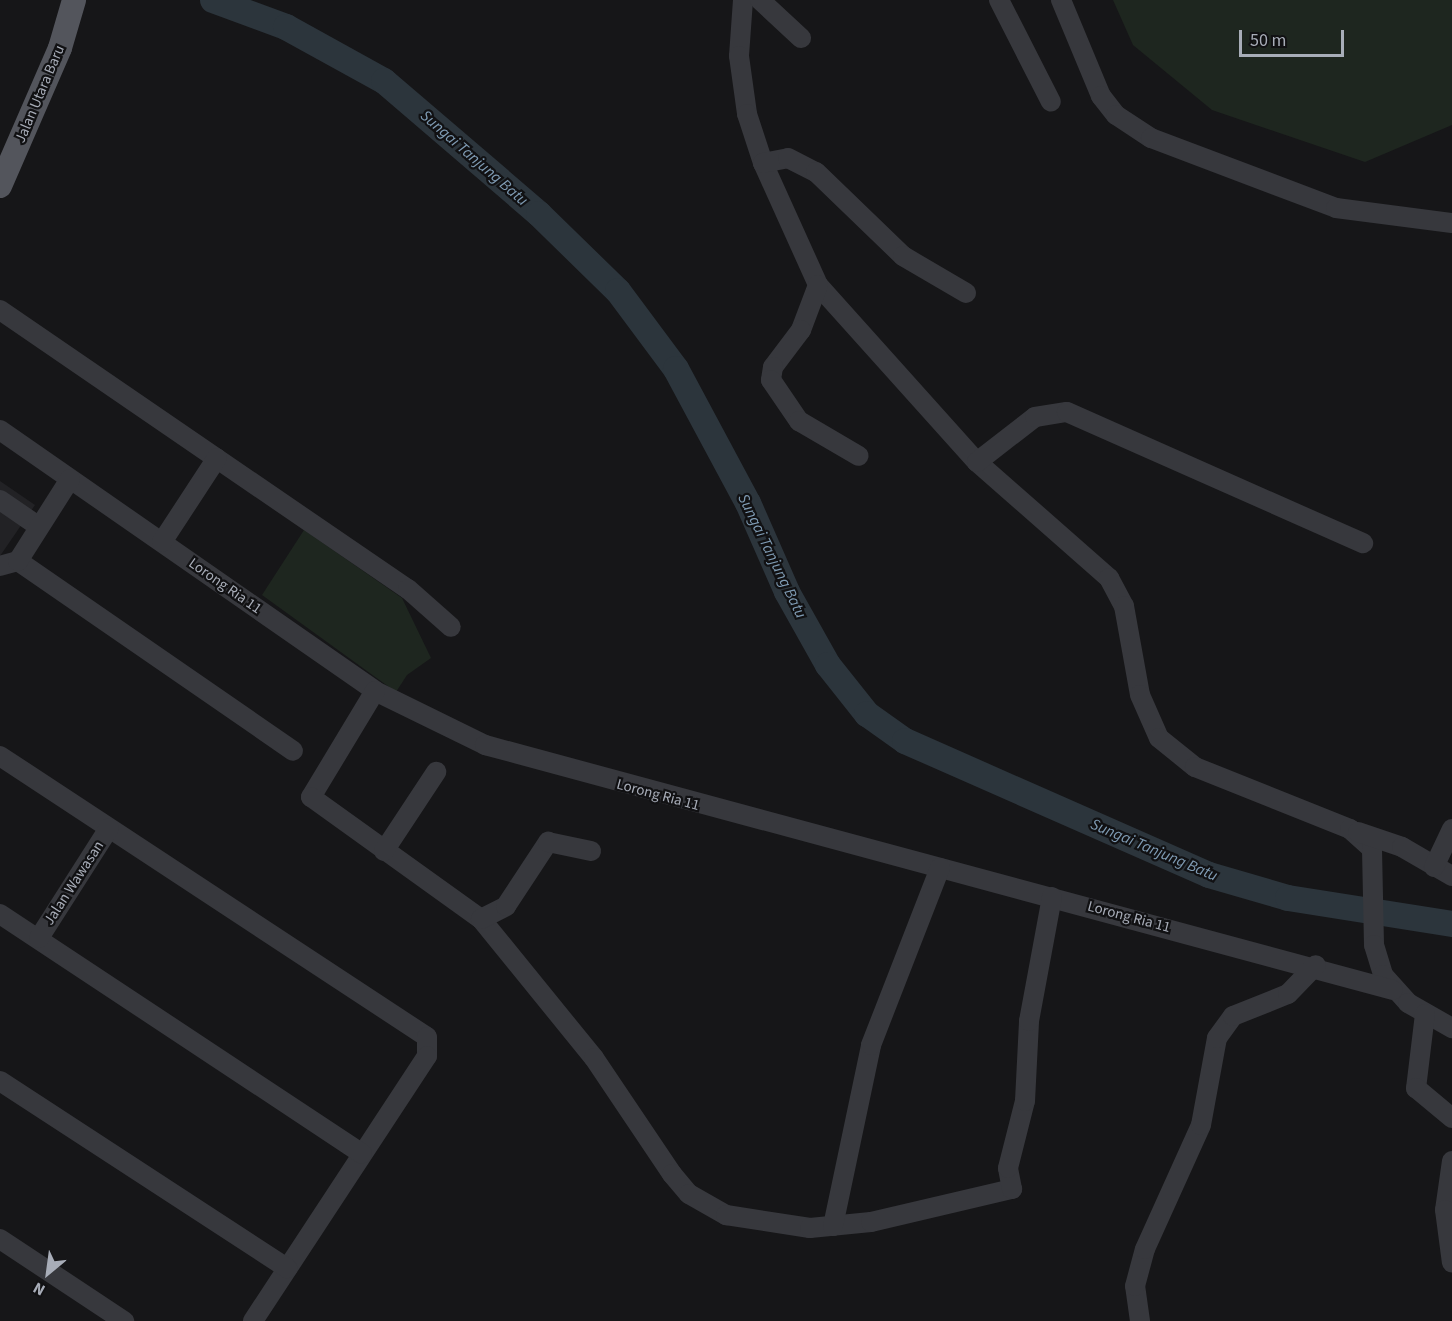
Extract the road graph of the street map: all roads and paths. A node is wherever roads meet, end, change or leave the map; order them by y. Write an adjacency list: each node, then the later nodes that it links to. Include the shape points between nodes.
1 (74, 0): 9 (main road, Jalan Utara Baru, via 60,48)
2 (743, 0): 8 (street, via 741,83)
3 (760, 0): 6 (street)
4 (999, 0): 7 (street)
5 (1061, 0): 10 (street, via 1101,96 1116,115 1150,138 1335,208)
6 (801, 38)
7 (1051, 102)
8 (762, 163): 11 (street); 12 (street, via 788,158 816,172 903,256)
9 (0, 186)
10 (1452, 223)
11 (818, 285): 15 (street, via 801,330 773,367 771,380 799,421); 17 (street)
12 (966, 293)
13 (0, 310): 16 (street)
14 (0, 430): 18 (street, Lorong Ria 11)
15 (859, 456)
16 (217, 458): 21 (street); 24 (street, via 408,589)
17 (977, 462): 22 (street, via 1035,417 1067,412); 30 (street, via 1109,578 1124,606 1140,695 1160,738 1195,767)
18 (70, 479): 20 (street); 21 (street, Lorong Ria 11)
19 (0, 500): 20 (street)
20 (38, 526): 23 (street)
21 (162, 542): 25 (street, Lorong Ria 11)
22 (1363, 543)
23 (9, 563): 26 (street)
24 (451, 627)
25 (375, 691): 32 (street, via 311,797); 35 (street, Lorong Ria 11, via 485,745)
26 (294, 751)
27 (0, 756): 29 (street)
28 (436, 772): 32 (street)
29 (109, 828): 40 (street, Jalan Wawasan); 47 (street, via 427,1037 428,1056)
30 (1350, 829): 34 (street, via 1402,847); 42 (street, via 1372,849 1377,962)
31 (1452, 829): 34 (street)
32 (384, 851): 39 (street)
33 (591, 851): 39 (street, via 548,842 506,906)
34 (1434, 867): 36 (street)
35 (940, 868): 37 (street, Lorong Ria 11); 49 (street, via 871,1046)
36 (1452, 876)
37 (1052, 897): 41 (street, Lorong Ria 11); 49 (street, via 1029,1021 1025,1101 1008,1168 1012,1189)
38 (0, 914): 40 (street)
39 (481, 919): 49 (street, via 594,1058 689,1194 726,1215 751,1221)
40 (39, 938): 47 (street)
41 (1316, 965): 42 (street, Lorong Ria 11); 55 (street, via 1288,994 1233,1016 1217,1038 1201,1125 1145,1249 1135,1286)
42 (1393, 990): 43 (street)
43 (1425, 1014): 44 (street); 46 (street, via 1416,1088)
44 (1452, 1028)
45 (0, 1081): 52 (street)
46 (1452, 1118)
47 (362, 1154): 52 (street)
48 (1452, 1161): 51 (street, via 1445,1210)
49 (833, 1226)
50 (0, 1239): 53 (street)
51 (1452, 1263)
52 (287, 1268): 54 (street)
53 (124, 1321)
54 (253, 1321)
55 (1140, 1321)

